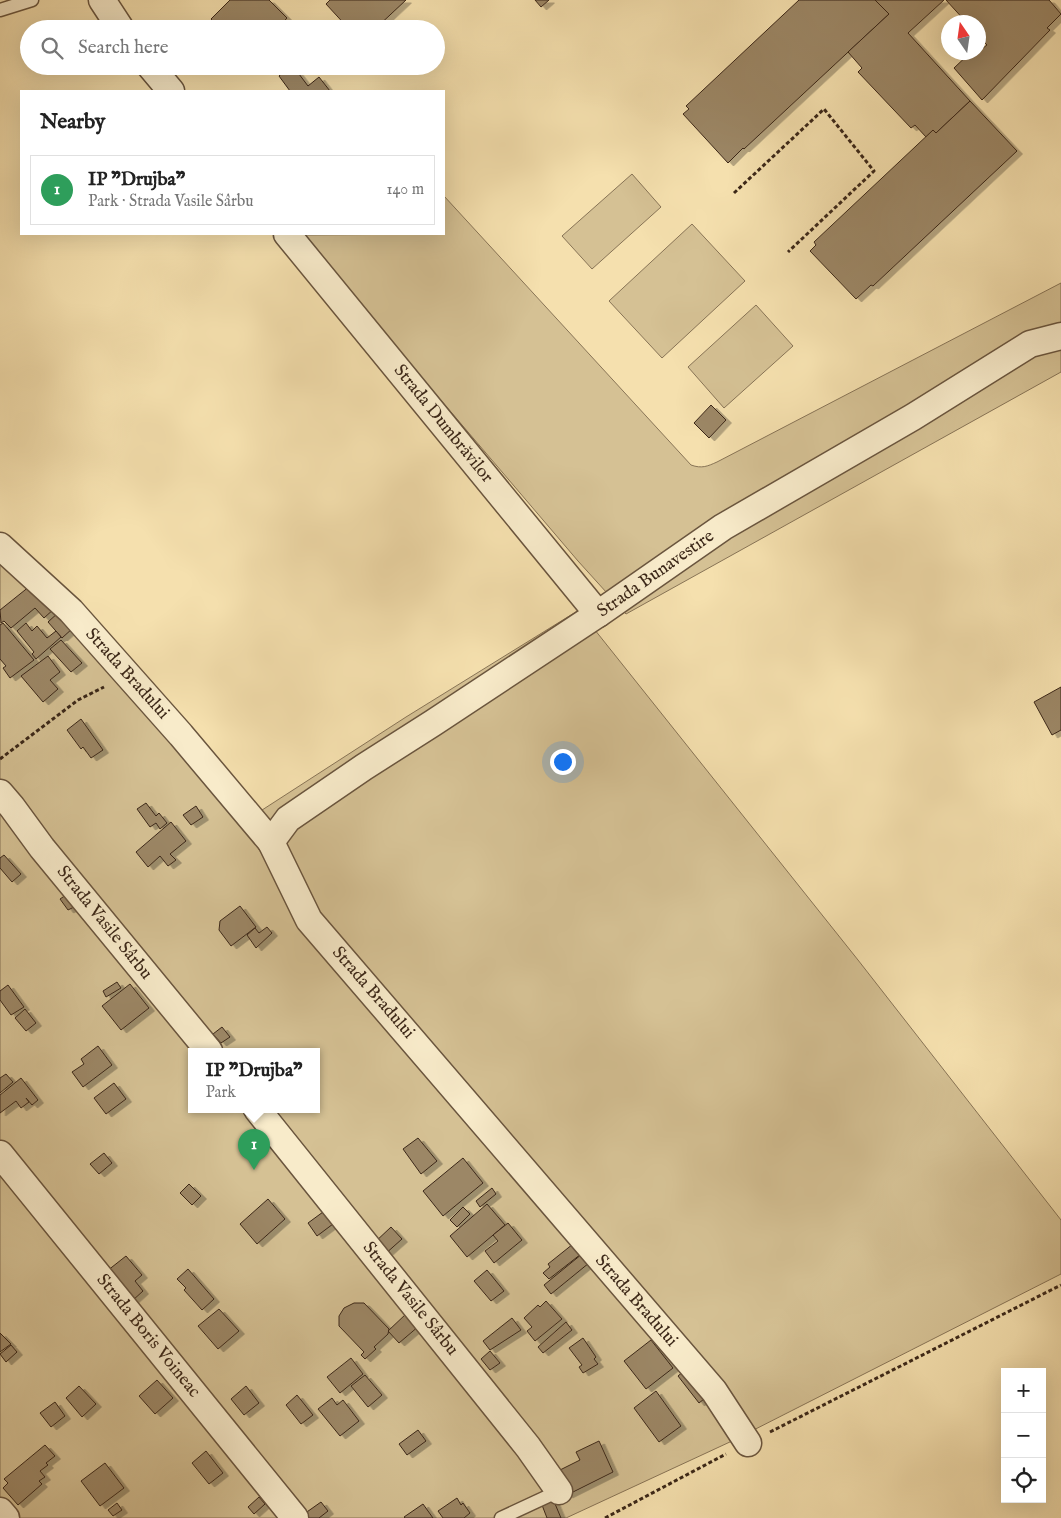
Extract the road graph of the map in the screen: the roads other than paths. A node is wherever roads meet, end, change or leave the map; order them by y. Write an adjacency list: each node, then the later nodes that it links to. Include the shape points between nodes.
1 (32, 0): 3 (lane)
2 (102, 0): 4 (street)
3 (0, 10)
4 (116, 20)
5 (158, 75): 6 (street)
6 (170, 90)
7 (288, 235): 10 (street, Strada Dumbrăvilor)
8 (1061, 336): 10 (street, Strada Bunavestire, via 1030,344 913,417 723,527)
9 (0, 546): 12 (street, Strada Bradului, via 72,611)
10 (598, 614): 12 (street, Strada Bunavestire, via 296,813)
11 (0, 793): 13 (street, Strada Vasile Sârbu)
12 (271, 842): 16 (street, Strada Bradului, via 309,920 714,1392)
13 (207, 1048)
14 (260, 1113): 17 (street, Strada Vasile Sârbu, via 522,1439)
15 (0, 1154): 20 (street, Strada Boris Voineac)
16 (748, 1443)
17 (559, 1491): 21 (lane)
18 (0, 1511): 19 (street)
19 (6, 1518)
20 (295, 1518)
21 (501, 1518)

